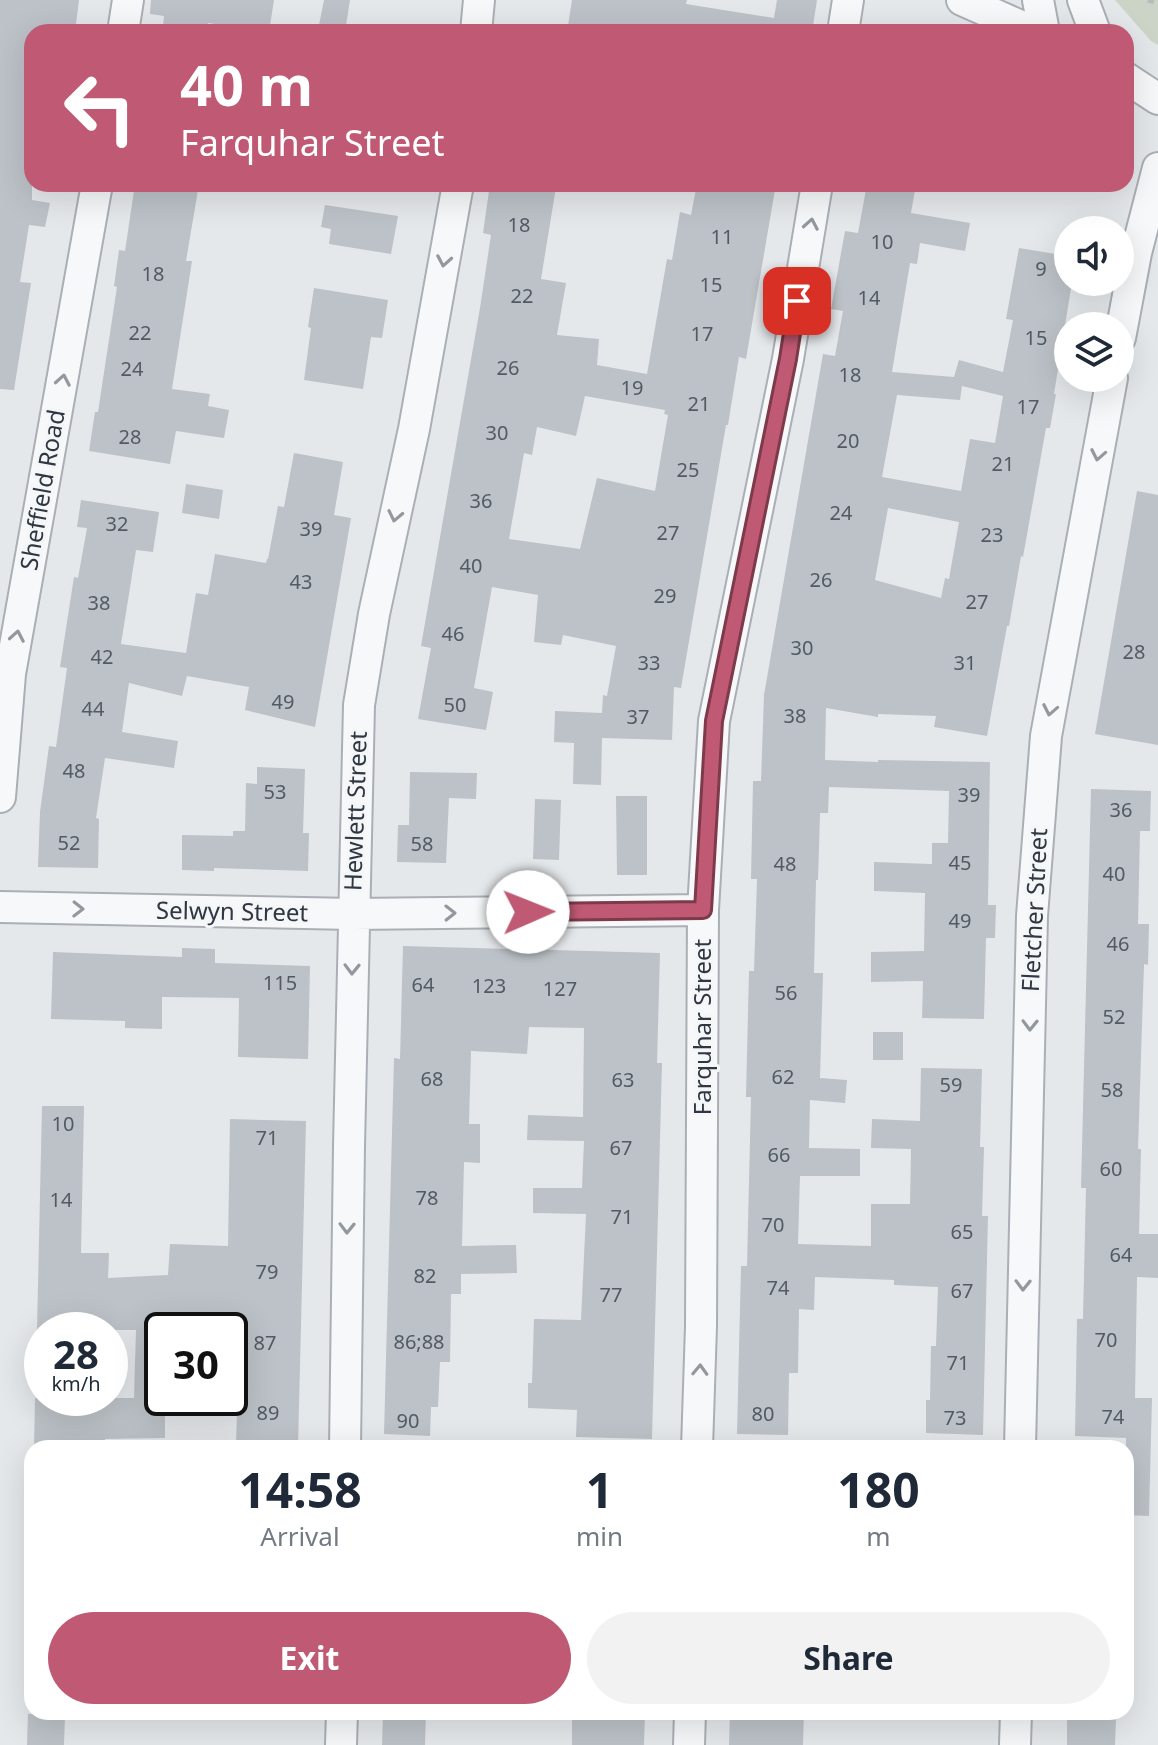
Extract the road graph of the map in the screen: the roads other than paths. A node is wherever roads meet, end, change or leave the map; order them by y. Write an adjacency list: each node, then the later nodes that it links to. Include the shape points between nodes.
1 (128, 0): 7 (street)
2 (479, 0): 8 (street)
3 (848, 0): 9 (street)
4 (962, 0): 10 (street)
5 (1038, 0): 11 (street)
6 (1083, 0): 12 (street)
7 (124, 24)
8 (477, 24)
9 (844, 24)
10 (1016, 24)
11 (1042, 24)
12 (1092, 24)
13 (1134, 83): 14 (street)
14 (1158, 99)
15 (1158, 168): 19 (street)
16 (96, 192): 21 (street, Sheffield Road, one-way to 16, via 10,674)
17 (457, 192): 24 (street, Hewlett Street, one-way to 24, via 359,705)
18 (816, 192): 23 (street, Farquhar Street, one-way to 18, via 714,721 788,359)
19 (1125, 312)
20 (1109, 392): 27 (street, Fletcher Street, one-way to 27, via 1046,736 1032,916)
21 (0, 797)
22 (0, 907): 24 (street, Selwyn Street, one-way to 24)
23 (703, 910): 24 (street, Selwyn Street, one-way to 23); 26 (street, Farquhar Street, one-way to 23)
24 (353, 914): 25 (street, Hewlett Street, one-way to 25)
25 (345, 1440)
26 (697, 1440)
27 (1020, 1440)
28 (342, 1720): 31 (street)
29 (690, 1720): 32 (street)
30 (1016, 1720): 33 (street)
31 (341, 1745)
32 (689, 1745)
33 (1015, 1745)

